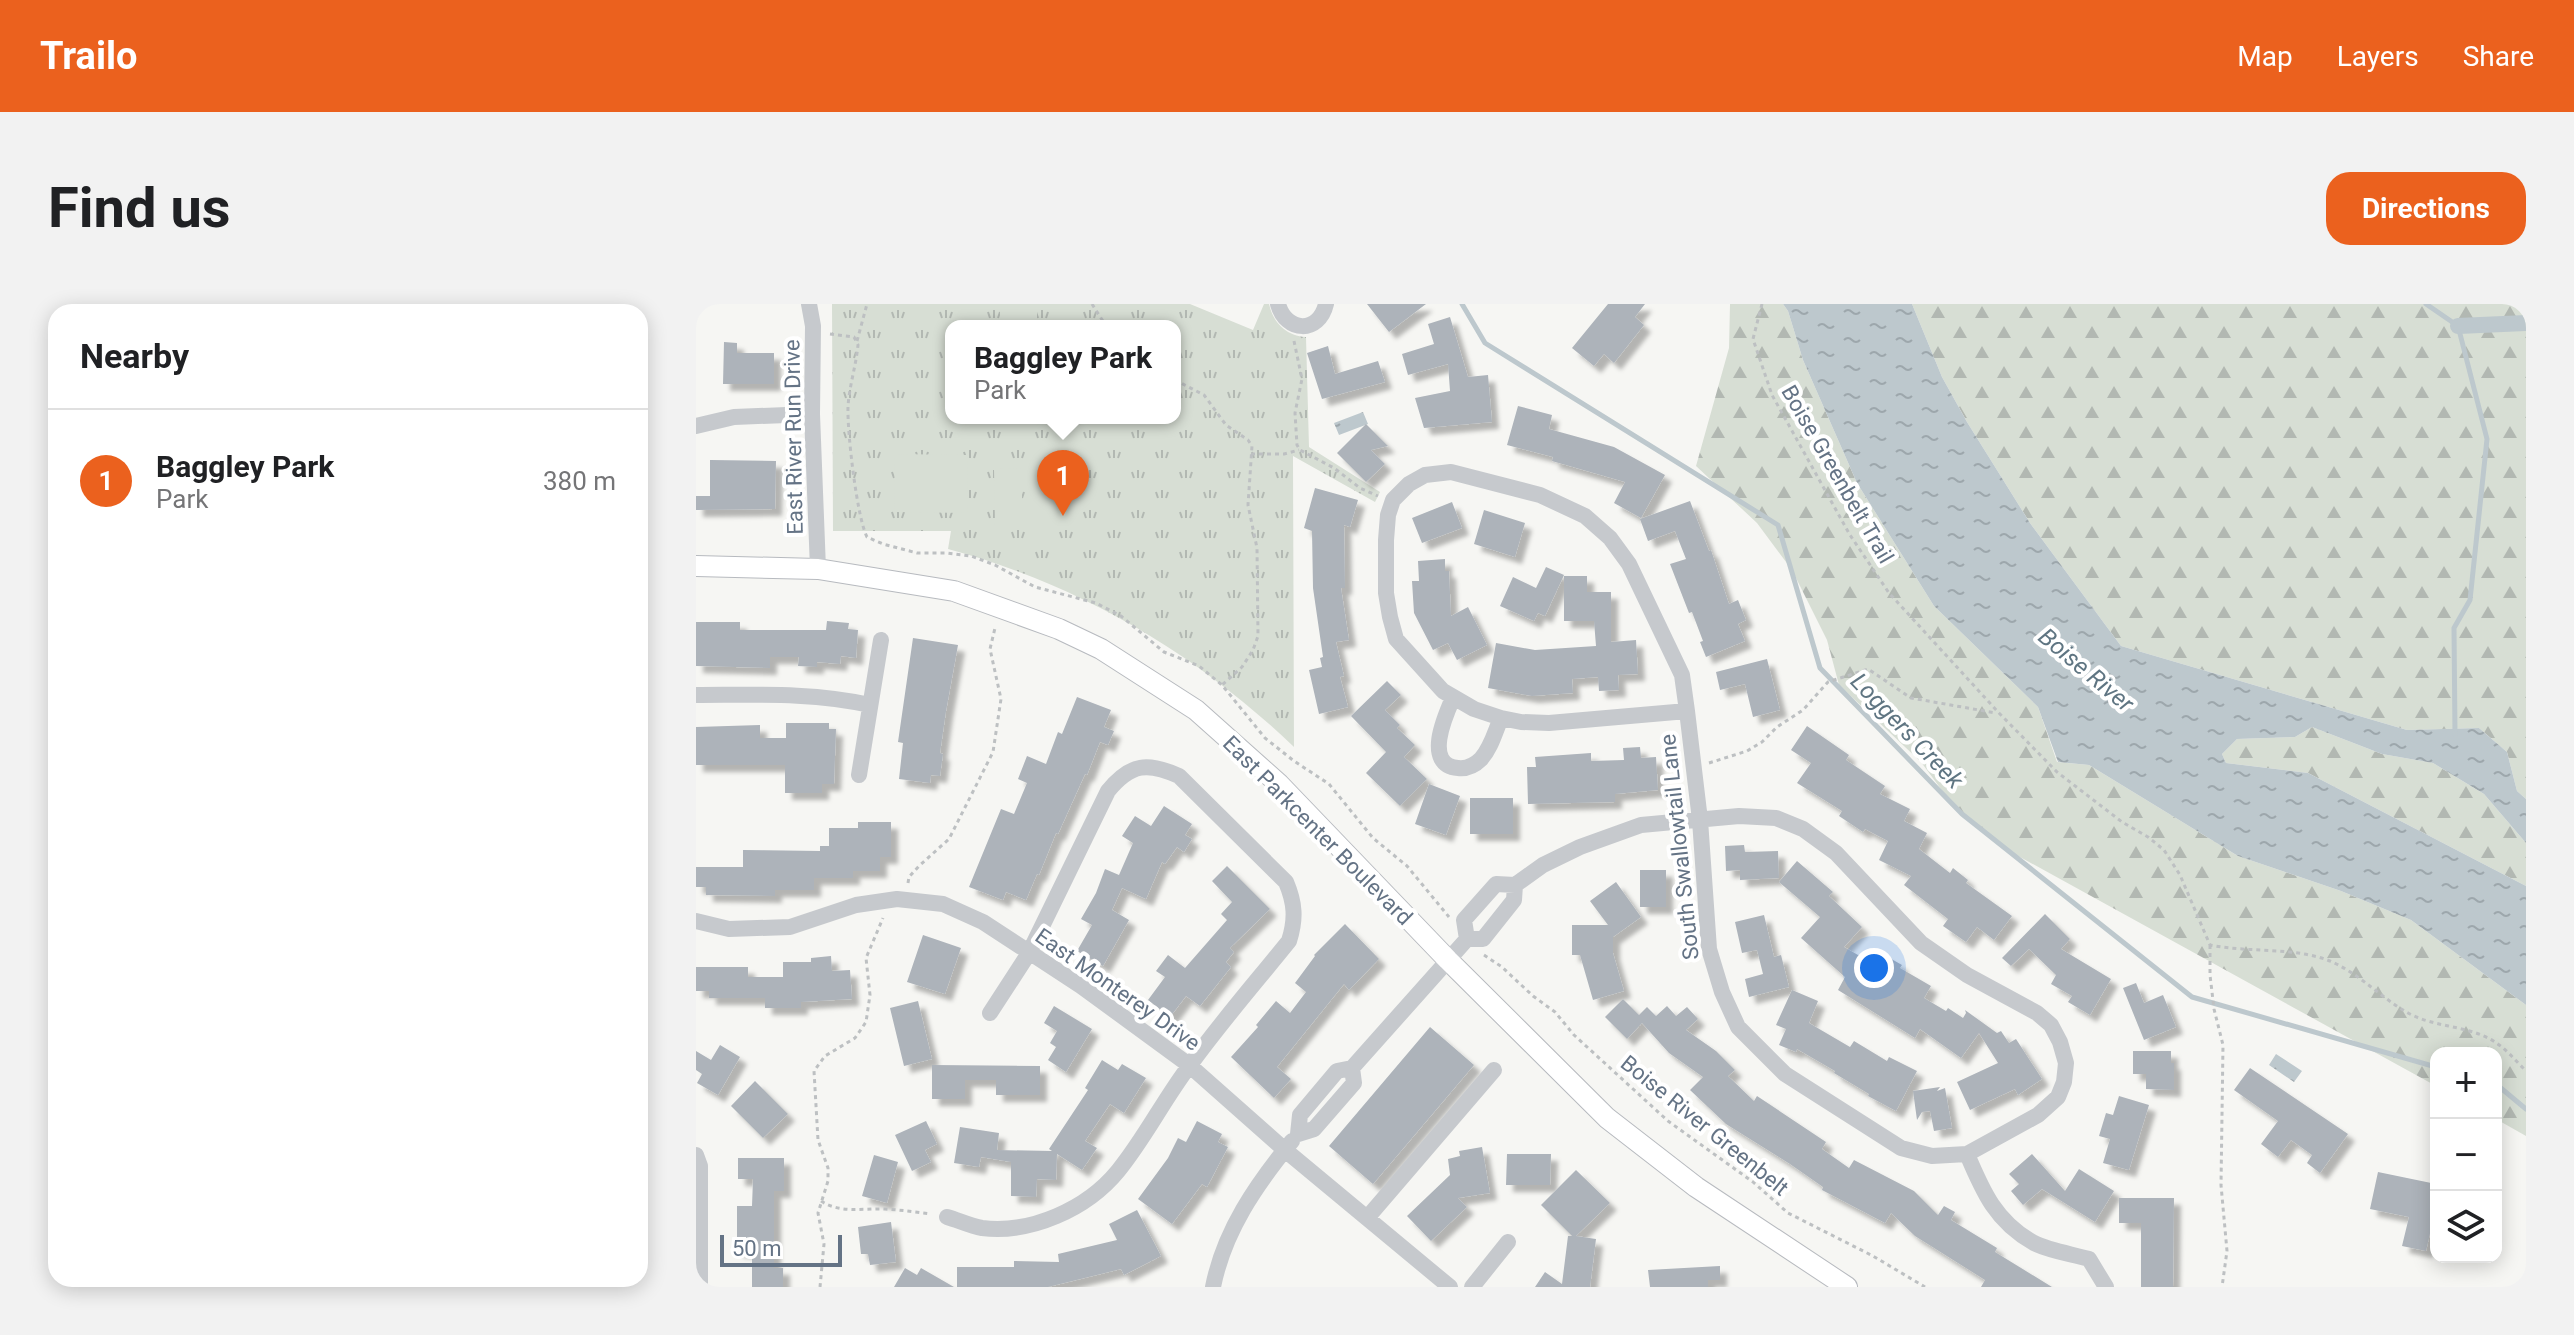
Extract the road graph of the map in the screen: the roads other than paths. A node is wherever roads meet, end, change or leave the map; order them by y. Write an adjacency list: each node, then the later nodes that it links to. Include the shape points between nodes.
1 (809, 304): 4 (street, East River Run Drive)
2 (1278, 304): 3 (street, via 1282,316 1295,326 1309,326)
3 (1326, 304)
4 (812, 414): 5 (street, via 734,417); 7 (street, East River Run Drive)
5 (696, 426)
6 (696, 566): 7 (main road, East Parkcenter Boulevard)
7 (818, 569): 20 (main road, East Parkcenter Boulevard, via 954,591 1101,649 1196,710 1279,784)
8 (881, 640): 11 (street)
9 (696, 695): 11 (street, via 787,694)
10 (1453, 698): 12 (street, South Swallowtail Lane, via 1396,639 1386,593 1393,500 1425,475 1451,472 1540,495 1585,516 1610,538 1629,564 1682,675); 13 (street); 13 (street, via 1439,752 1454,768 1466,769 1479,761)
11 (870, 705): 14 (street)
12 (1687, 711): 13 (street, via 1549,723); 15 (street, South Swallowtail Lane)
13 (1501, 718)
14 (859, 775)
15 (1700, 820): 16 (street, via 1641,825 1580,847); 25 (street, South Swallowtail Lane, via 1709,949 1738,1027 1785,1074 1901,1148 1932,1156); 25 (street, via 1776,818 1803,829 1836,853 1921,943 2051,1025 2066,1063 2058,1097 2038,1115)
16 (1515, 885): 18 (street, via 1514,900 1483,939); 18 (street, via 1496,884 1464,920)
17 (696, 921): 19 (street, East Monterey Drive, via 729,929 790,927 856,905 897,899 943,904 983,922)
18 (1467, 939): 20 (street)
19 (1029, 953): 21 (street); 22 (street, East Monterey Drive); 22 (street, via 1118,778 1136,768 1157,767 1179,776 1286,882 1295,910 1289,941)
20 (1448, 960): 24 (street, via 1352,1068 1337,1071 1300,1115 1298,1134); 34 (main road, East Parkcenter Boulevard, via 1607,1118 1696,1187)
21 (990, 1013)
22 (1189, 1065): 24 (street, East Monterey Drive); 27 (street, via 1117,1172 1070,1209 1046,1220 1003,1227 981,1228)
23 (1494, 1070): 28 (street)
24 (1285, 1150): 28 (street, East Monterey Drive); 31 (street, via 1239,1213)
25 (1967, 1154): 35 (street, via 1985,1198 2010,1225 2036,1244 2089,1259)
26 (696, 1155): 30 (street)
27 (947, 1217)
28 (1367, 1218): 32 (street, East Monterey Drive)
29 (1508, 1242): 33 (street)
30 (700, 1287)
31 (1213, 1287)
32 (1450, 1287)
33 (1472, 1287)
34 (1847, 1287)
35 (2106, 1287)

